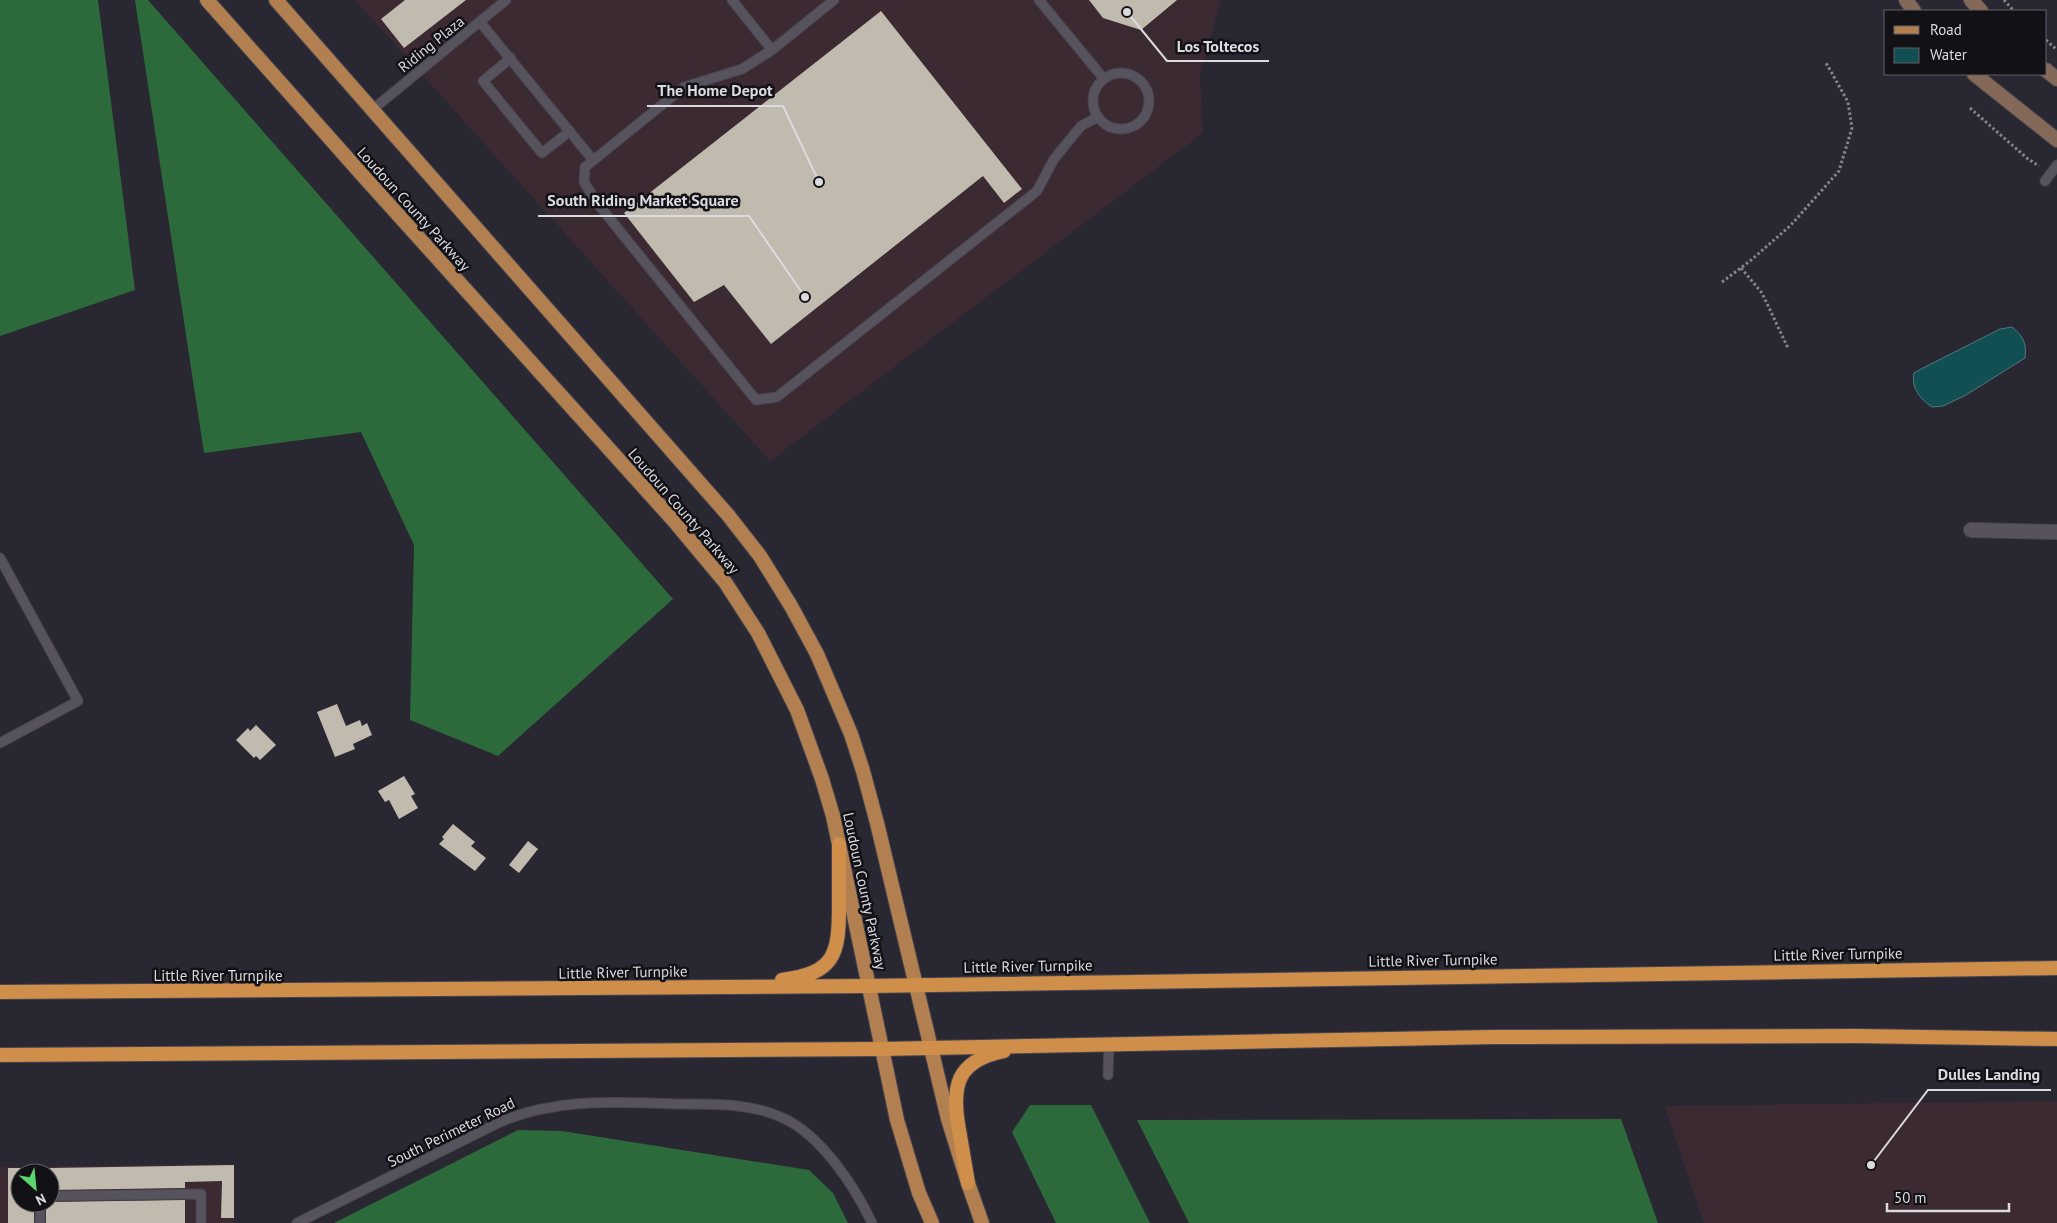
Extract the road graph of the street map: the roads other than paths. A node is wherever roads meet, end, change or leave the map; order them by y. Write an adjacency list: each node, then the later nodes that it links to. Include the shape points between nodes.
1 (207, 0): 27 (main road, Loudoun County Parkway, via 725,582 758,633 797,710 822,779)
2 (276, 0): 16 (main road, Loudoun County Parkway)
3 (506, 0): 9 (lane, Riding Plaza)
4 (732, 0): 10 (lane)
5 (834, 0): 10 (lane)
6 (1039, 0): 14 (lane)
7 (1971, 0): 8 (main road)
8 (1980, 10)
9 (480, 22): 11 (lane); 16 (lane, Riding Plaza)
10 (772, 50): 20 (lane, via 742,69 684,87)
11 (511, 58): 18 (lane); 18 (lane, via 483,81 542,153)
12 (2047, 71): 15 (main road)
13 (1975, 75): 19 (main road)
14 (1104, 79): 17 (lane, via 1094,93); 17 (lane, via 1120,73 1136,77 1148,91 1149,108 1139,123 1122,130 1104,124)
15 (2057, 79)
16 (372, 110): 29 (main road, Loudoun County Parkway, via 728,515 760,556 791,606 836,697 860,762)
17 (1098, 117): 20 (lane, via 1081,126 1070,139 1054,159 1037,191 777,396 756,400 598,204 584,182 585,167)
18 (570, 131): 20 (lane)
19 (2057, 140)
20 (593, 160)
21 (2057, 165): 22 (lane)
22 (2045, 181)
23 (1971, 530): 24 (street)
24 (2057, 532)
25 (0, 558): 26 (lane, via 78,701)
26 (0, 743)
27 (839, 844): 30 (main road, Loudoun County Parkway); 31 (highway, via 839,931 838,946 832,957 816,972)
28 (2057, 968): 29 (highway, Little River Turnpike)
29 (914, 984): 30 (highway, Little River Turnpike); 36 (main road, Loudoun County Parkway)
30 (868, 986): 31 (highway, Little River Turnpike); 37 (main road, Loudoun County Parkway)
31 (731, 987): 32 (highway, Little River Turnpike)
32 (0, 992)
33 (2057, 1039): 34 (highway, via 1493,1036)
34 (1109, 1044): 35 (highway); 39 (lane)
35 (1041, 1045): 36 (highway); 40 (highway, via 986,1055 965,1069 958,1080 955,1106)
36 (930, 1047): 37 (highway); 40 (main road, Loudoun County Parkway)
37 (882, 1048): 38 (highway); 45 (main road, Loudoun County Parkway, via 901,1132 919,1193)
38 (0, 1054)
39 (1108, 1075)
40 (968, 1183): 46 (main road, Loudoun County Parkway)
41 (60, 1196): 42 (lane, via 201,1194)
42 (201, 1223)
43 (297, 1223): 44 (lane, South Perimeter Road, via 496,1124 525,1112 581,1103 730,1106 783,1118 808,1135 840,1169)
44 (872, 1223)
45 (932, 1223)
46 (982, 1223)

